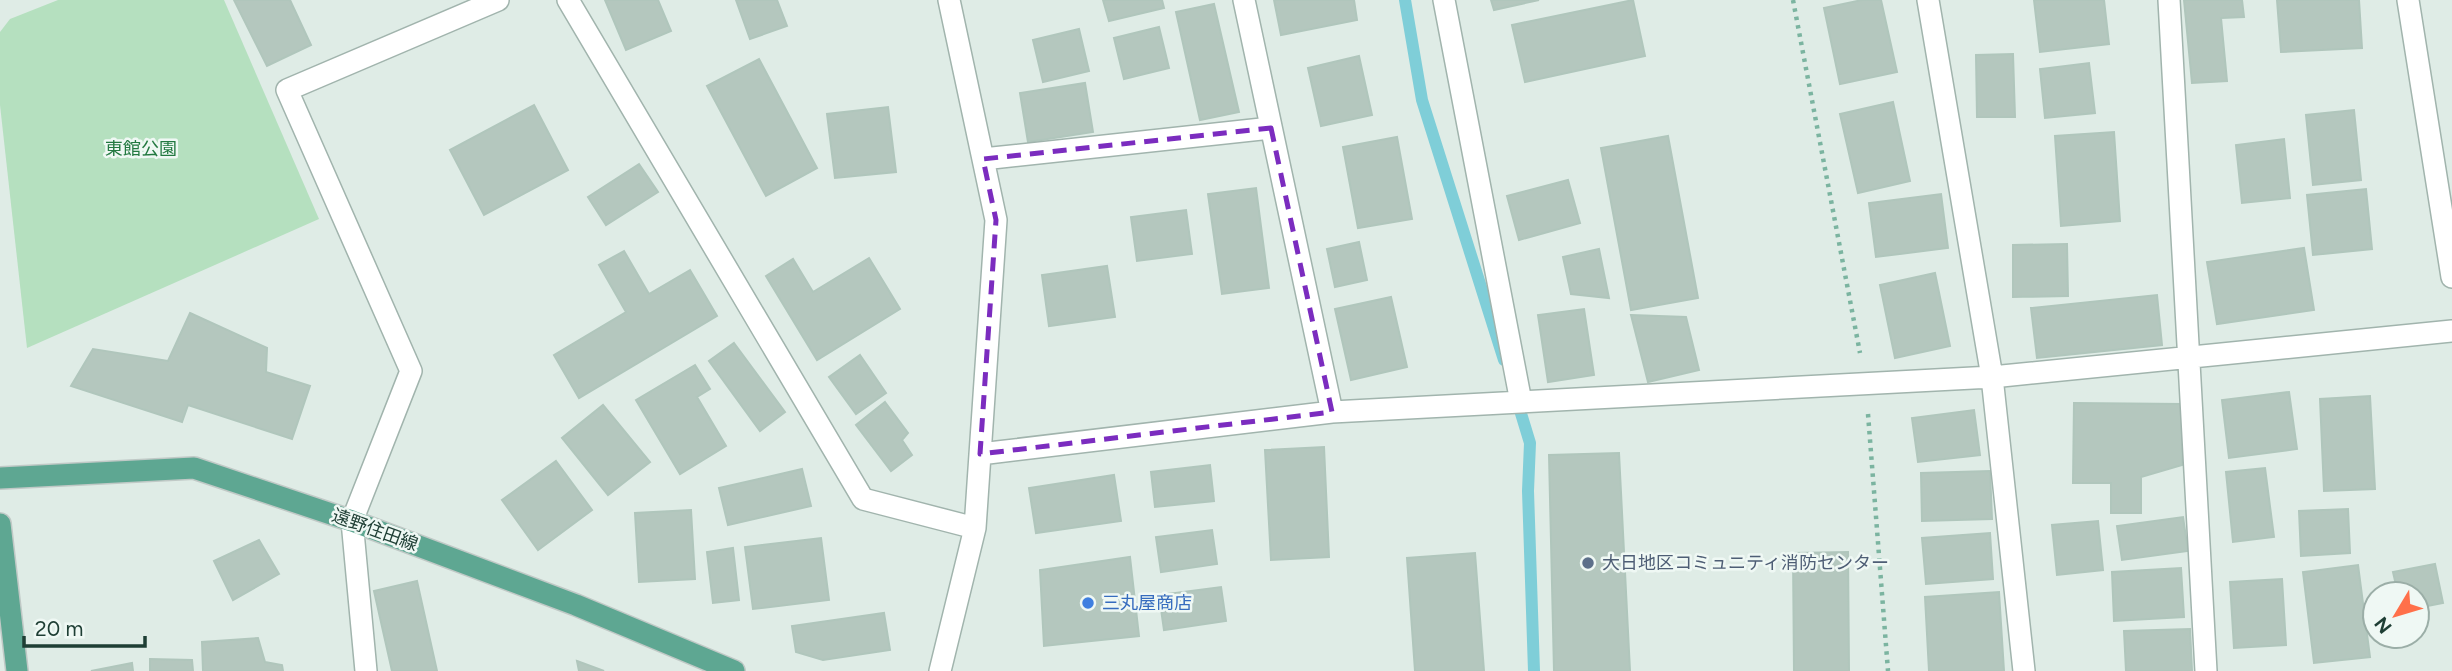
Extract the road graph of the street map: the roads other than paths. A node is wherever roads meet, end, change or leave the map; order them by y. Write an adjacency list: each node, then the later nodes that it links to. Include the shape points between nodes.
1 (498, 0): 19 (street, via 287,90 411,371)
2 (568, 0): 21 (street, via 863,499)
3 (949, 0): 10 (street)
4 (1244, 0): 9 (street)
5 (1444, 0): 15 (street)
6 (1928, 0): 14 (street)
7 (2169, 0): 13 (street)
8 (2408, 0): 11 (street)
9 (1271, 128): 10 (street); 16 (street)
10 (983, 159): 17 (street, via 996,220)
11 (2452, 277)
12 (2452, 331): 13 (street)
13 (2189, 358): 14 (street); 27 (street)
14 (1992, 377): 15 (street); 26 (street)
15 (1521, 402): 16 (street)
16 (1332, 412): 17 (street)
17 (980, 454): 21 (street)
18 (0, 478): 19 (main road, 遠野住田線, via 194,468)
19 (352, 521): 23 (street); 24 (main road, 遠野住田線, via 576,605)
20 (0, 524): 22 (main road)
21 (975, 528): 25 (street)
22 (17, 671)
23 (366, 671)
24 (734, 671)
25 (940, 671)
26 (2025, 671)
27 (2206, 671)

